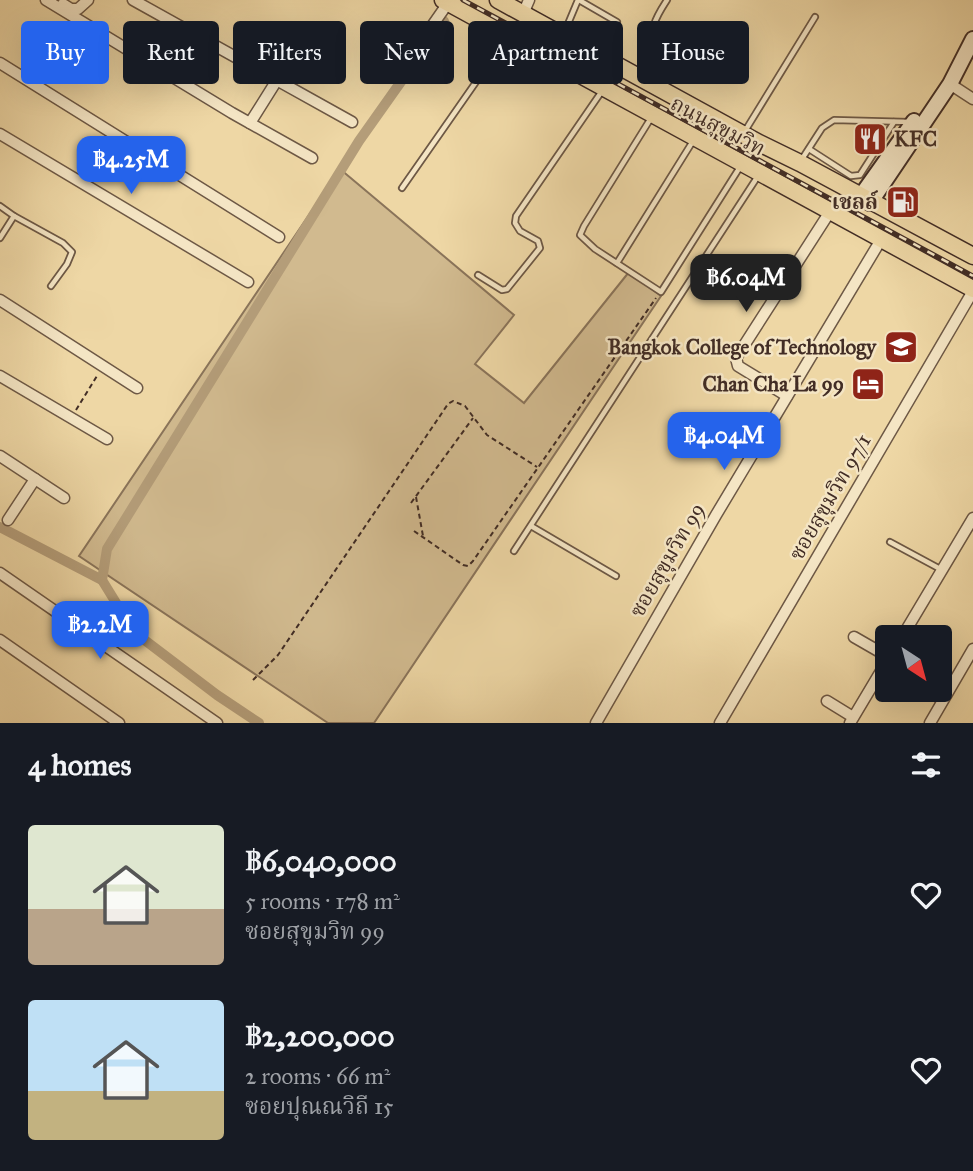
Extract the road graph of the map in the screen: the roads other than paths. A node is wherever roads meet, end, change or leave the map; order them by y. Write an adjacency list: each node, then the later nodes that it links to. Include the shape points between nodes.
1 (47, 0): 33 (street)
2 (57, 0): 3 (street, via 71,9)
3 (88, 0)
4 (133, 0): 18 (street)
5 (500, 0): 9 (main road, ถนนสุขุมวิท)
6 (579, 0): 14 (lane); 15 (lane)
7 (667, 0): 16 (lane)
8 (446, 1): 11 (street); 12 (main road, ถนนสุขุมวิท)
9 (526, 7): 13 (main road, ถนนสุขุมวิท)
10 (815, 17): 35 (lane)
11 (434, 21)
12 (481, 21)
13 (544, 21)
14 (569, 21)
15 (615, 21)
16 (656, 21)
17 (973, 39): 20 (street)
18 (233, 56)
19 (0, 63): 50 (street)
20 (958, 65): 26 (street); 32 (street, via 943,78)
21 (274, 84): 33 (street)
22 (284, 84): 30 (street)
23 (475, 84): 43 (lane)
24 (597, 84): 27 (main road, ถนนสุขุมวิท)
25 (651, 84): 35 (main road, ถนนสุขุมวิท)
26 (950, 84): 28 (street); 44 (street)
27 (604, 88): 29 (main road, ถนนสุขุมวิท); 54 (lane, via 516,216 520,231 538,241 540,248 507,289)
28 (973, 99)
29 (653, 114): 36 (main road, ถนนสุขุมวิท); 53 (lane, via 580,235)
30 (352, 122)
31 (894, 122): 32 (lane); 37 (lane, via 834,120 822,128); 41 (lane, via 860,175)
32 (913, 122): 44 (street)
33 (250, 123): 38 (street)
34 (0, 134): 55 (street)
35 (743, 135): 37 (main road, ถนนสุขุมวิท)
36 (696, 137): 39 (main road, ถนนสุขุมวิท); 53 (lane)
37 (804, 156): 41 (lane); 42 (main road, ถนนสุขุมวิท)
38 (312, 158)
39 (743, 163): 40 (main road, ถนนสุขุมวิท); 53 (lane, via 661,292)
40 (761, 172): 46 (main road, ถนนสุขุมวิท); 68 (lane)
41 (846, 172): 42 (lane, via 837,172)
42 (830, 180): 44 (main road, ถนนสุขุมวิท)
43 (402, 188)
44 (865, 200): 48 (main road); 52 (main road, ถนนสุขุมวิท)
45 (0, 206): 47 (lane)
46 (831, 210): 48 (main road, ถนนสุขุมวิท); 61 (street, via 736,358 738,366)
47 (15, 216): 49 (lane); 56 (lane, via 72,252)
48 (852, 221): 51 (main road, ถนนสุขุมวิท)
49 (0, 237)
50 (279, 237)
51 (882, 238): 57 (main road, ถนนสุขุมวิท); 61 (street, ซอยสุขุมวิท 99)
52 (973, 257)
53 (617, 263)
54 (478, 275)
55 (248, 282)
56 (51, 286)
57 (973, 290): 88 (street, ซอยสุขุมวิท 97/1)
58 (0, 300): 60 (street)
59 (0, 376): 62 (street)
60 (137, 388)
61 (787, 396): 87 (street, ซอยสุขุมวิท 99)
62 (107, 439)
63 (0, 456): 64 (street)
64 (35, 479): 65 (street); 67 (street)
65 (64, 498)
66 (973, 518): 71 (street)
67 (8, 520)
68 (531, 526): 70 (lane); 73 (lane)
69 (891, 542): 71 (lane)
70 (514, 551)
71 (942, 570): 74 (street)
72 (0, 573): 86 (street)
73 (616, 576)
74 (909, 625)
75 (853, 637): 78 (street)
76 (0, 640): 85 (street)
77 (973, 649): 80 (street)
78 (875, 654)
79 (875, 681): 83 (street)
80 (952, 683)
81 (827, 701): 83 (street)
82 (941, 702): 84 (street)
83 (852, 720)
84 (932, 722)
85 (119, 723)
86 (217, 723)
87 (596, 723)
88 (720, 723)

